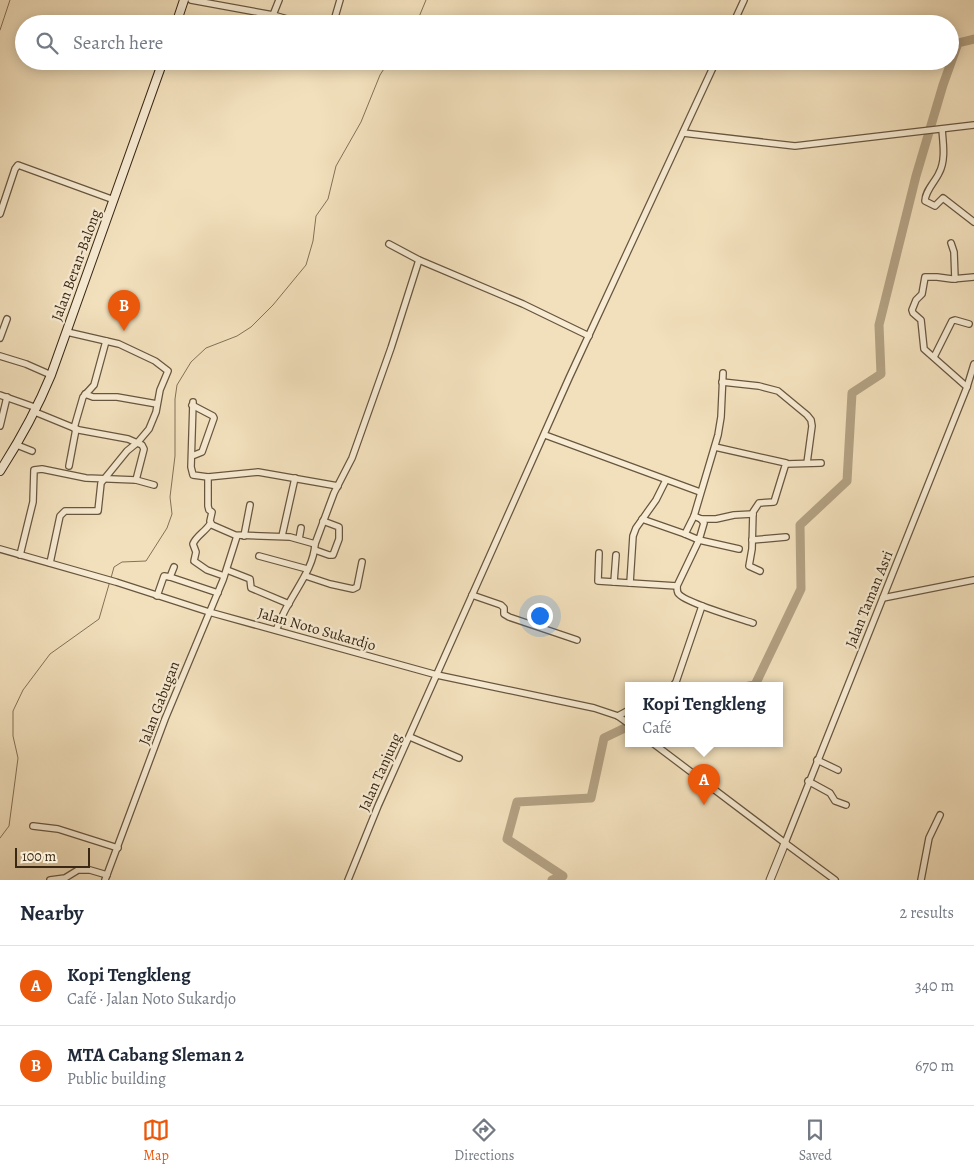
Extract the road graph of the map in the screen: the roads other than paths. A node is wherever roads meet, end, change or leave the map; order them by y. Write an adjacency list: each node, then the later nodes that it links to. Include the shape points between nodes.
1 (184, 0): 6 (main road)
2 (191, 0): 7 (street)
3 (279, 0): 7 (street)
4 (340, 0): 8 (street)
5 (744, 0): 9 (street)
6 (179, 15)
7 (273, 15)
8 (336, 15)
9 (737, 15)
10 (160, 70): 15 (main road, Jalan Beran-Balong)
11 (712, 70): 14 (street, Jalan Tanjung)
12 (974, 125): 13 (street)
13 (942, 129): 14 (street, via 795,146); 17 (street, via 942,165 925,201 935,206 943,198)
14 (684, 133): 26 (street, Jalan Tanjung)
15 (114, 200): 16 (street, via 18,165); 25 (main road, Jalan Beran-Balong)
16 (0, 214)
17 (974, 222)
18 (951, 243): 22 (street)
19 (389, 244): 20 (street)
20 (419, 260): 26 (street); 60 (street, via 352,458)
21 (974, 277): 22 (street)
22 (955, 279): 30 (street, via 925,277 922,294 912,308 912,313 921,320 923,327 923,347)
23 (7, 319): 27 (street)
24 (969, 324): 30 (street, via 952,321)
25 (67, 332): 28 (street); 33 (main road, Jalan Beran-Balong)
26 (589, 336): 43 (street, Jalan Tanjung)
27 (0, 338)
28 (106, 341): 36 (street, via 94,385); 39 (street, via 127,347 166,369)
29 (0, 356): 33 (street)
30 (934, 357): 35 (street)
31 (974, 364): 35 (street, Jalan Taman Asri)
32 (723, 373): 34 (street)
33 (51, 375): 40 (main road, Jalan Beran-Balong)
34 (722, 382): 46 (street, via 721,417); 51 (street, via 778,391 807,416 812,426)
35 (968, 387): 100 (street, Jalan Taman Asri)
36 (85, 394): 39 (street); 42 (street)
37 (0, 395): 38 (street)
38 (7, 398): 40 (street); 41 (street)
39 (157, 404): 44 (street, via 154,420)
40 (36, 410): 42 (street); 45 (main road, Jalan Beran-Balong)
41 (0, 426)
42 (75, 428): 44 (street); 52 (street)
43 (545, 435): 58 (street); 98 (street, Jalan Tanjung)
44 (138, 442): 56 (street); 57 (street, via 144,449)
45 (17, 445): 47 (street); 53 (main road, Jalan Beran-Balong)
46 (715, 447): 50 (street); 61 (street)
47 (32, 451)
48 (192, 456): 48 (street, via 192,404 214,418 202,452); 54 (street, via 191,473)
49 (821, 463): 51 (street)
50 (786, 464): 51 (street); 63 (street, via 774,502 759,503)
51 (807, 464)
52 (69, 466)
53 (0, 471)
54 (208, 477): 55 (street, via 258,472); 68 (street)
55 (296, 478): 60 (street); 73 (street)
56 (104, 479): 57 (street); 82 (street, via 34,470 33,502); 86 (street, via 100,485 98,511 65,511 60,516)
57 (136, 480): 59 (street)
58 (666, 480): 61 (street); 65 (street)
59 (154, 485)
60 (338, 486): 67 (street)
61 (700, 492): 64 (street)
62 (250, 505): 72 (street)
63 (752, 514): 66 (street); 77 (street)
64 (694, 516): 66 (street); 70 (street)
65 (642, 519): 70 (street); 95 (street, via 631,542)
66 (701, 519): 76 (street, via 704,523)
67 (324, 521): 78 (street); 78 (street, via 339,527 339,539 333,555)
68 (210, 524): 71 (street); 91 (street, via 193,544 196,552 194,561)
69 (301, 528): 75 (street)
70 (685, 534): 76 (street)
71 (237, 536): 72 (street); 88 (street, Jalan Gabugan)
72 (244, 536): 73 (street)
73 (282, 536): 75 (street)
74 (786, 537): 77 (street)
75 (299, 539): 78 (street)
76 (699, 540): 80 (street); 96 (street)
77 (752, 540): 89 (street, via 749,566)
78 (315, 547): 90 (street)
79 (0, 548): 82 (street, Jalan Noto Sukardjo)
80 (739, 549)
81 (600, 553): 94 (street, via 597,580)
82 (20, 555): 86 (street, Jalan Noto Sukardjo)
83 (616, 555): 94 (street)
84 (259, 556): 90 (street)
85 (362, 562): 90 (street, via 353,589 330,584)
86 (50, 563): 99 (street, Jalan Noto Sukardjo)
87 (174, 568): 92 (street)
88 (227, 570): 91 (street, Jalan Gabugan); 101 (street, via 250,578 251,588)
89 (760, 571)
90 (306, 572): 101 (street)
91 (224, 576): 97 (street, Jalan Gabugan)
92 (170, 577): 97 (street); 99 (street, via 164,576)
93 (974, 580): 100 (street)
94 (614, 582): 95 (street)
95 (630, 583): 96 (street)
96 (677, 586): 102 (street, via 678,594)
97 (218, 593): 103 (street, Jalan Gabugan)
98 (472, 595): 106 (street, via 504,606 504,614 509,617); 107 (street, Jalan Tanjung)
99 (157, 596): 103 (street, Jalan Noto Sukardjo)
100 (883, 598): 115 (street, Jalan Taman Asri)
101 (288, 604): 105 (street)
102 (702, 606): 104 (street); 108 (street)
103 (209, 612): 105 (street, Jalan Noto Sukardjo); 122 (street, Jalan Gabugan)
104 (753, 623)
105 (276, 630): 107 (street, Jalan Noto Sukardjo)
106 (577, 640)
107 (437, 675): 110 (street, Jalan Noto Sukardjo, via 594,708); 112 (street, Jalan Tanjung)
108 (676, 682)
109 (625, 712): 110 (street)
110 (618, 716): 111 (street, Jalan Noto Sukardjo)
111 (625, 721)
112 (410, 737): 114 (street); 125 (street, Jalan Tanjung)
113 (658, 747): 121 (street)
114 (459, 758)
115 (817, 760): 116 (street); 117 (street, Jalan Taman Asri)
116 (838, 770)
117 (808, 781): 118 (street); 121 (street, Jalan Taman Asri)
118 (846, 806)
119 (940, 814): 128 (street, via 929,838)
120 (33, 826): 122 (street, via 58,829)
121 (785, 843): 126 (street); 127 (street)
122 (118, 848): 123 (street, Jalan Gabugan)
123 (106, 878): 124 (street, via 94,870 78,870 65,878)
124 (50, 880)
125 (348, 880)
126 (770, 880)
127 (835, 880)
128 (921, 880)

